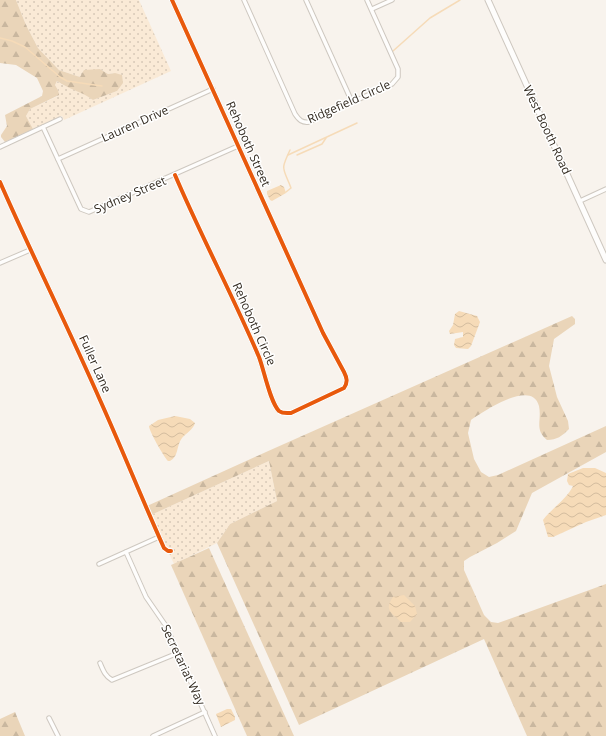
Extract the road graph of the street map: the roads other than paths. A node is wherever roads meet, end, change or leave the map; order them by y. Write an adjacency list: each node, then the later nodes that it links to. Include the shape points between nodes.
1 (172, 0): 8 (street, Rehoboth Street)
2 (244, 0): 9 (street, Ridgefield Circle, via 298,119 309,122)
3 (306, 0): 9 (street)
4 (367, 0): 7 (street, Ridgefield Circle)
5 (392, 0): 7 (street)
6 (488, 0): 18 (street, West Booth Road)
7 (372, 9): 9 (street, Ridgefield Circle, via 398,69 398,77 392,84)
8 (213, 89): 12 (street, Rehoboth Street); 14 (street, Lauren Drive)
9 (352, 102)
10 (60, 119): 11 (street)
11 (43, 127): 13 (street); 14 (street, Sydney Street)
12 (238, 146): 15 (street, Sydney Street); 22 (street, Rehoboth Street)
13 (0, 147)
14 (58, 159): 15 (street, Sydney Street, via 81,209 89,212)
15 (176, 175): 22 (street, Rehoboth Circle, via 258,356 270,393 277,408 283,413 291,413 344,388 347,383)
16 (0, 182): 19 (street, Fuller Lane)
17 (606, 189): 18 (street)
18 (580, 201): 20 (street, West Booth Road)
19 (30, 250): 21 (street); 23 (street, Fuller Lane, via 97,393)
20 (606, 260)
21 (0, 263)
22 (306, 295)
23 (159, 537): 24 (street, Fuller Lane, via 164,548); 25 (street)
24 (171, 551)
25 (126, 552): 26 (street); 27 (street, Secretariat Way, via 146,597 166,626)
26 (99, 564)
27 (178, 652): 28 (street, via 112,680 105,674); 29 (street, Secretariat Way)
28 (100, 663)
29 (205, 712): 32 (street); 33 (street, Secretariat Way)
30 (49, 718): 31 (street)
31 (58, 736)
32 (152, 736)
33 (215, 736)

